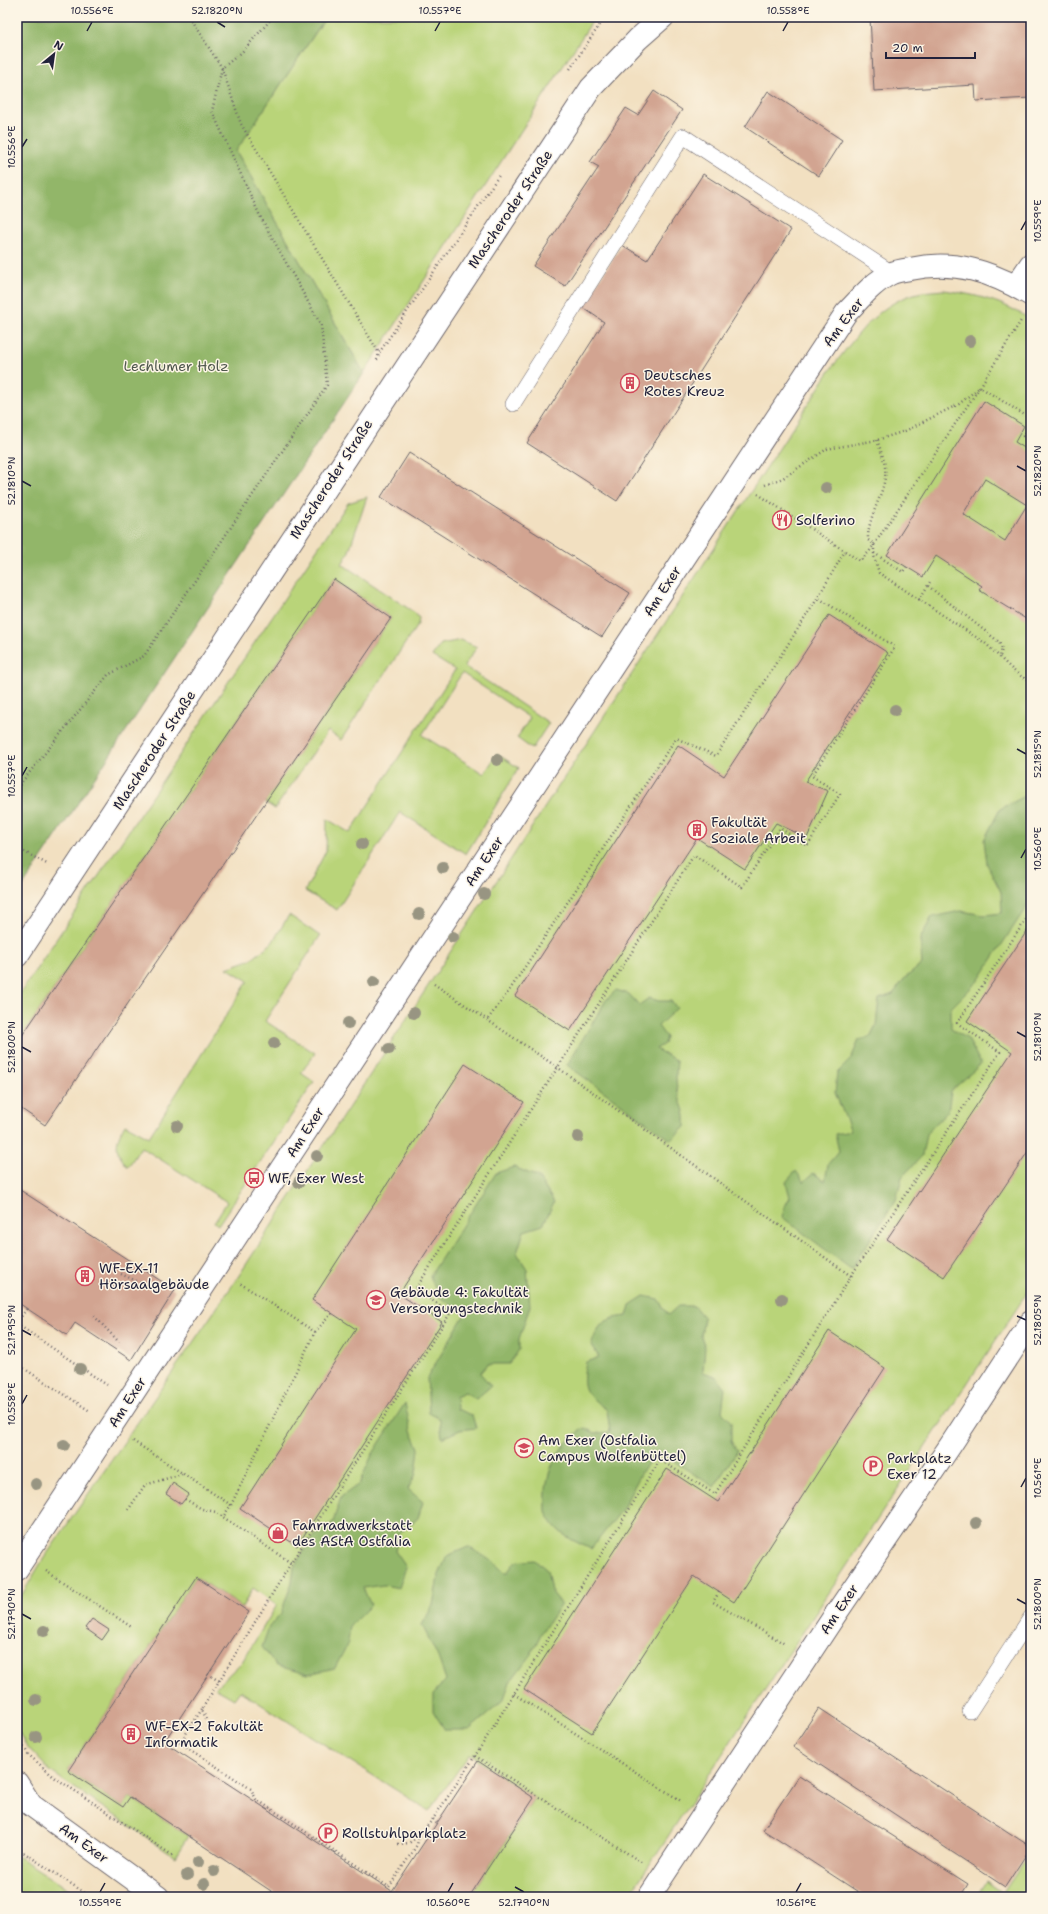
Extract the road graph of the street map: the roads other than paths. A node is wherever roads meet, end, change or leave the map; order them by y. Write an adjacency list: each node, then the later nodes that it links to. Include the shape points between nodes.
1 (663, 17): 6 (street, Mascheroder Straße, via 590,88)
2 (1031, 264): 4 (street, Am Exer)
3 (892, 273): 4 (street, Am Exer, via 930,264 972,268); 5 (lane, via 683,136); 8 (street, Am Exer, via 870,288 846,313 216,1267 103,1420)
4 (1024, 291)
5 (512, 404)
6 (17, 956)
7 (1031, 1322): 13 (street, Am Exer)
8 (17, 1569)
9 (1031, 1617): 10 (lane)
10 (970, 1711)
11 (17, 1783): 12 (street, Am Exer, via 32,1805)
12 (158, 1897)
13 (649, 1897)

